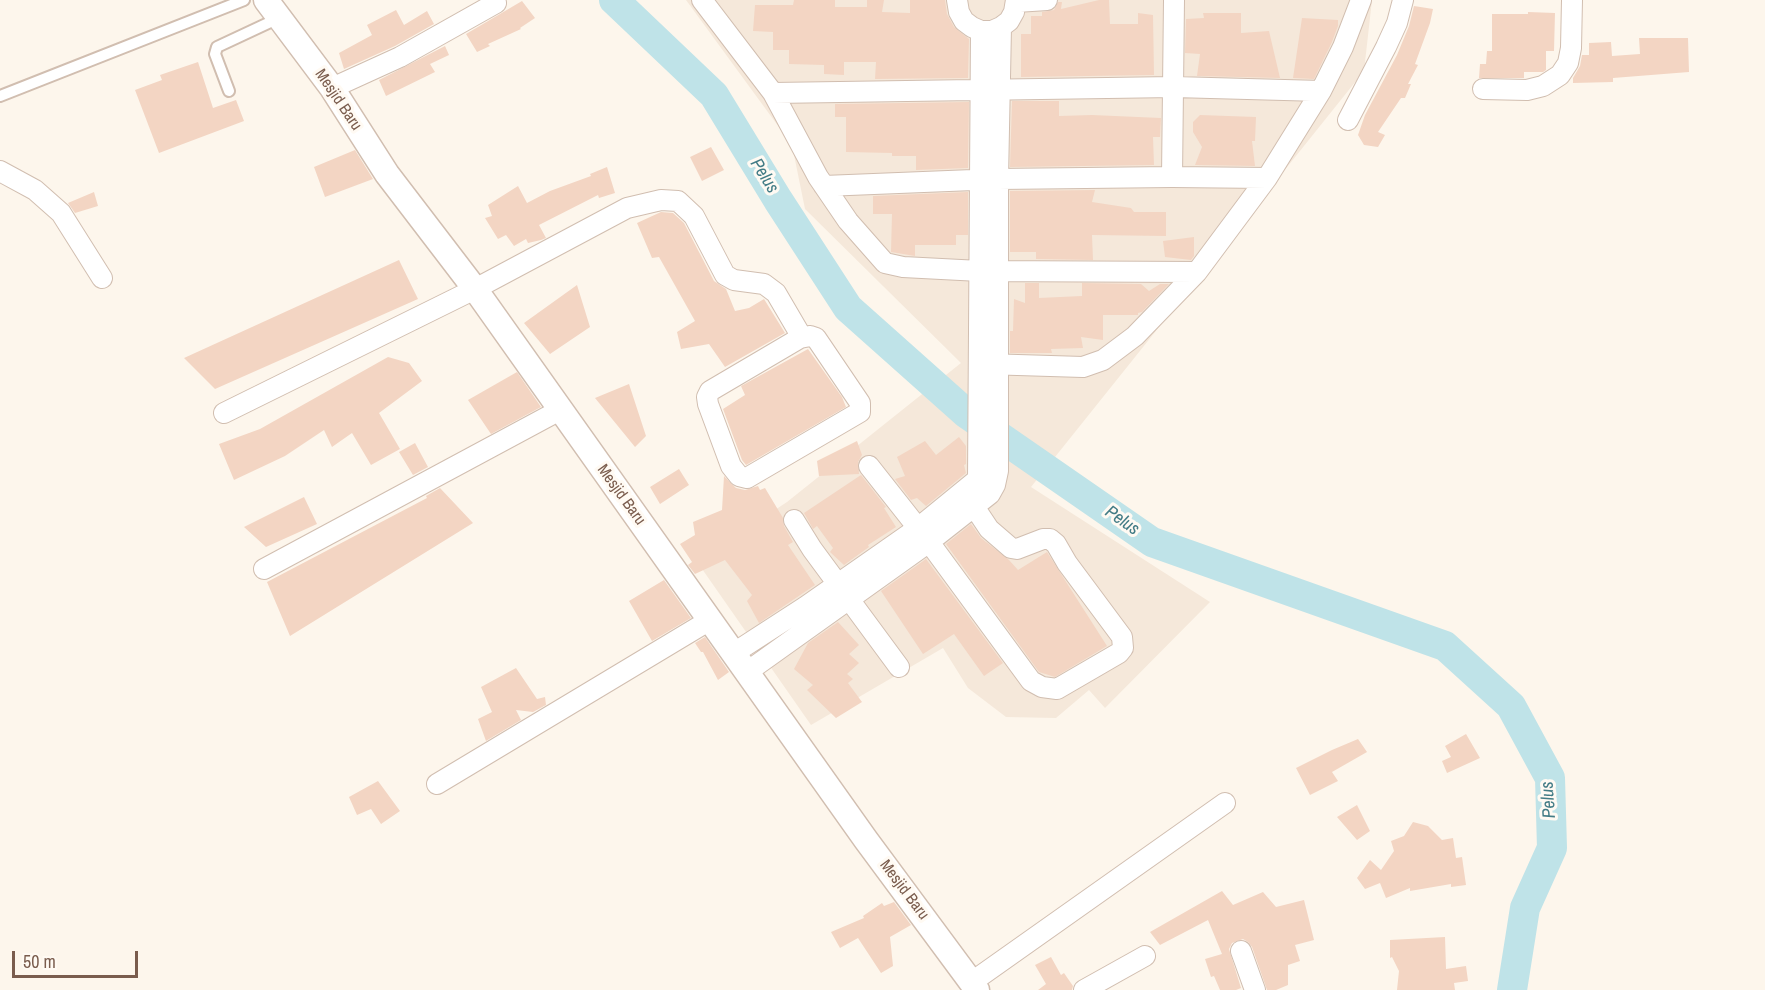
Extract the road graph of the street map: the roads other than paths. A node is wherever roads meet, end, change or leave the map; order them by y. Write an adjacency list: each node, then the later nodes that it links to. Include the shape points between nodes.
1 (244, 0): 21 (lane)
2 (702, 0): 20 (street)
3 (957, 0): 13 (street, via 964,21)
4 (1047, 0): 9 (street)
5 (1174, 0): 14 (street)
6 (1361, 0): 19 (street)
7 (1403, 0): 22 (street, via 1386,47)
8 (1572, 0): 17 (street, via 1571,48 1560,75 1527,90)
9 (1016, 1): 12 (street, via 1009,21)
10 (496, 3): 15 (street, via 400,57)
11 (272, 9): 15 (street, Mesjid Baru); 18 (lane, via 217,47 215,54)
12 (1001, 27): 13 (street); 16 (street)
13 (981, 31): 16 (street)
14 (1174, 87): 16 (street); 19 (street); 24 (street)
15 (332, 88): 31 (street, Mesjid Baru, via 387,174)
16 (989, 88): 20 (street); 26 (street)
17 (1483, 89)
18 (229, 91)
19 (1321, 91): 25 (street)
20 (773, 93): 27 (street)
21 (0, 96)
22 (1347, 120)
23 (0, 171): 30 (street, via 35,190 61,213)
24 (1172, 177): 25 (street); 26 (street)
25 (1267, 178): 29 (street)
26 (988, 180): 27 (street); 28 (street)
27 (824, 186): 28 (street, via 885,263)
28 (989, 270): 29 (street); 33 (street)
29 (1197, 272): 33 (street, via 1135,336 1103,360 1083,367)
30 (102, 278)
31 (475, 289): 32 (street, via 627,208 661,200 678,201 694,216 725,275 764,284 776,293); 34 (street, Mesjid Baru); 35 (street)
32 (800, 338): 32 (street, via 816,338 860,403 860,412 747,478 739,476 731,466 707,397 710,391)
33 (988, 369): 37 (street, via 988,471 995,485 990,494)
34 (560, 410): 40 (street); 42 (street, Mesjid Baru)
35 (224, 413)
36 (868, 466): 39 (street)
37 (969, 499): 39 (street); 39 (street, via 989,528 1011,548 1043,539 1056,544 1122,637 1123,648 1119,653 1057,689 1031,681)
38 (794, 520): 41 (street)
39 (923, 535): 41 (street)
40 (264, 569)
41 (843, 592): 43 (street); 44 (street)
42 (710, 620): 43 (street, Mesjid Baru); 45 (street)
43 (741, 663): 49 (street, Mesjid Baru)
44 (899, 667)
45 (436, 784)
46 (1225, 803): 49 (street)
47 (1241, 951): 51 (street)
48 (1145, 956): 50 (street)
49 (974, 986)
50 (1084, 990)
51 (1255, 990)

